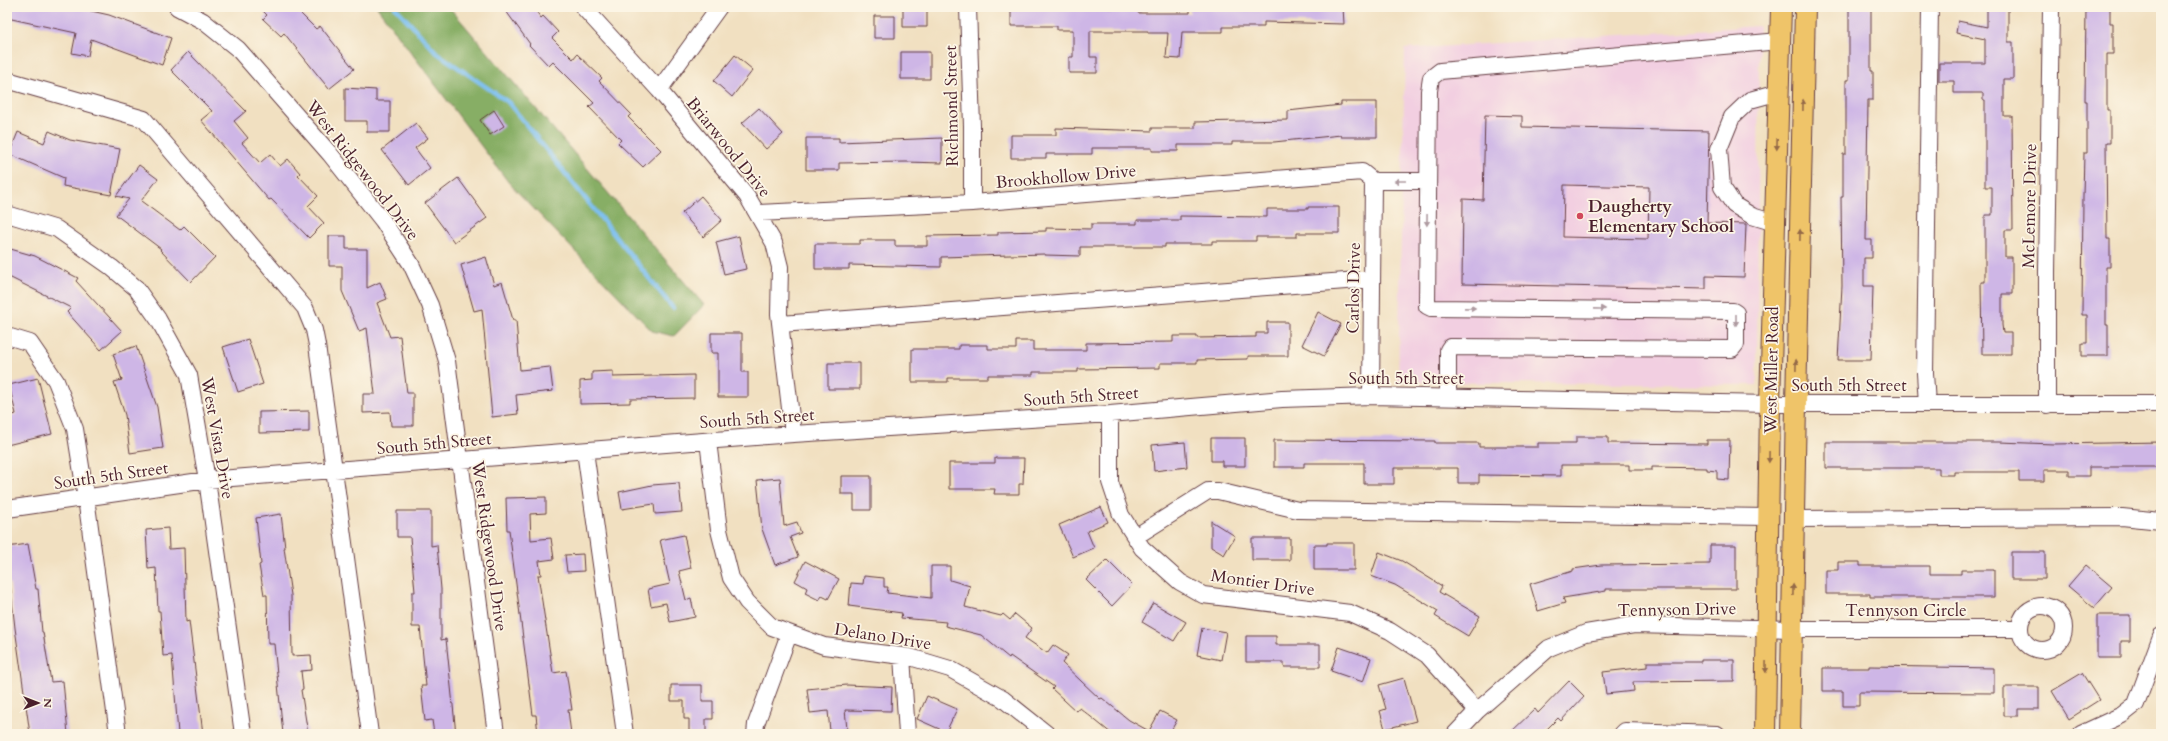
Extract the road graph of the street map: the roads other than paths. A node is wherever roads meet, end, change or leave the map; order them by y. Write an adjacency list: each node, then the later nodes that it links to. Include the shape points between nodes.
1 (177, 7): 33 (street, West Ridgewood Drive, via 203,21 238,48 263,75 359,191 411,264 430,305 447,361)
2 (583, 7): 11 (street, Briarwood Drive)
3 (719, 7): 11 (street)
4 (968, 7): 15 (street, Richmond Street)
5 (1781, 7): 9 (main road, West Miller Road)
6 (1805, 7): 25 (main road, West Miller Road, one-way to 6)
7 (1930, 7): 26 (street, via 1925,365)
8 (2051, 7): 28 (street, McLemore Drive)
9 (1780, 41): 12 (main road, West Miller Road); 14 (street, via 1440,71 1431,78 1429,91)
10 (7, 80): 34 (street, via 144,119 291,291 305,308 314,330)
11 (659, 90): 16 (street, Briarwood Drive, via 748,196)
12 (1779, 92): 18 (main road, West Miller Road, one-way to 18); 18 (street, via 1750,100 1732,117 1719,148 1722,187 1734,205 1752,216)
13 (1373, 181): 14 (street, one-way to 13); 15 (street, Brookhollow Drive, via 1362,172); 19 (street, Carlos Drive)
14 (1427, 181): 23 (street, one-way to 23, via 1425,300 1430,308 1733,310 1736,313 1736,344 1732,348 1450,347)
15 (972, 203): 16 (street, Brookhollow Drive)
16 (758, 213): 20 (street, Briarwood Drive, via 774,243 780,267)
17 (7, 214): 35 (street, West Vista Drive, via 57,229 136,288 158,319 189,375)
18 (1775, 223): 24 (main road, West Miller Road)
19 (1372, 279): 20 (street); 22 (street, Carlos Drive)
20 (780, 324): 30 (street, Briarwood Drive)
21 (7, 336): 36 (street, via 30,343 56,381 74,429)
22 (1371, 396): 23 (street, South 5th Street); 29 (street, South 5th Street, via 1282,399)
23 (1448, 397): 24 (street, South 5th Street)
24 (1770, 404): 25 (street, South 5th Street); 38 (main road, West Miller Road, one-way to 38)
25 (1796, 404): 26 (street, South 5th Street); 39 (main road, West Miller Road)
26 (1927, 404): 28 (street, South 5th Street)
27 (2161, 404): 28 (street, South 5th Street)
28 (2047, 405)
29 (1110, 414): 30 (street, South 5th Street); 41 (street, Montier Drive, via 1110,482 1120,515)
30 (792, 434): 31 (street, South 5th Street)
31 (708, 441): 32 (street, South 5th Street); 45 (street, Delano Drive, via 719,530 730,578 747,602 772,627)
32 (585, 451): 33 (street, South 5th Street); 53 (street)
33 (459, 460): 34 (street, South 5th Street); 52 (street, West Ridgewood Drive)
34 (335, 470): 35 (street, South 5th Street); 51 (street)
35 (207, 480): 36 (street, South 5th Street); 50 (street, West Vista Drive)
36 (86, 498): 37 (street, South 5th Street); 49 (street)
37 (7, 509)
38 (1768, 517): 41 (street, via 1298,510 1218,491 1208,491); 42 (main road, West Miller Road)
39 (1794, 519): 40 (street, via 2122,517); 43 (main road, West Miller Road, one-way to 39)
40 (2161, 521)
41 (1135, 537): 48 (street, Montier Drive, via 1142,548 1180,582 1203,595 1350,613 1390,631 1427,655)
42 (1767, 628): 43 (street, Tennyson Drive); 48 (street, Tennyson Drive, via 1634,626 1586,633 1549,648); 60 (main road, West Miller Road, one-way to 60)
43 (1792, 629): 44 (street, Tennyson Circle); 61 (main road, West Miller Road)
44 (2019, 629)
45 (789, 634): 47 (street, Delano Drive, via 824,646); 54 (street, via 756,724)
46 (2161, 636): 62 (street, via 2136,704 2122,715)
47 (902, 656): 55 (street); 56 (street, Delano Drive, via 950,669 1003,699)
48 (1477, 711): 57 (street, Tennyson Drive)
49 (118, 734)
50 (243, 734)
51 (370, 734)
52 (496, 734)
53 (625, 734)
54 (755, 734)
55 (907, 734)
56 (1047, 734)
57 (1455, 734)
58 (1622, 734): 59 (street, via 1625,730)
59 (1717, 734)
60 (1765, 734)
61 (1790, 734)
62 (2081, 734)

